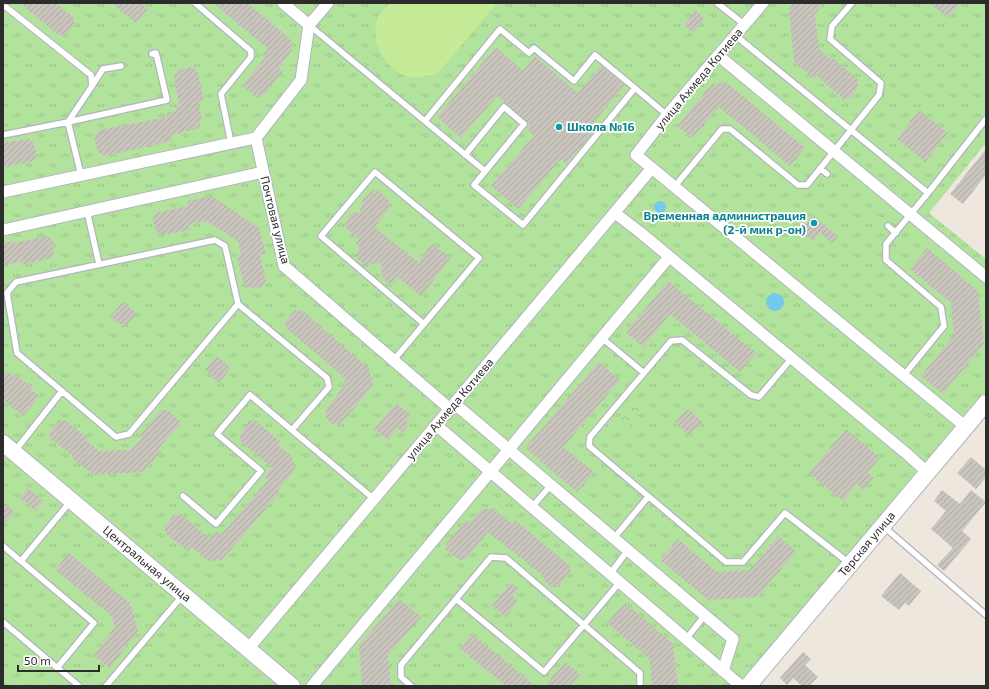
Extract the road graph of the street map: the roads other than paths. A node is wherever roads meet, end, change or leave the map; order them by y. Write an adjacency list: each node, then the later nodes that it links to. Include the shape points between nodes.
1 (195, 3): 23 (lane, via 251,51 251,57 221,94)
2 (283, 3): 8 (street)
3 (326, 3): 8 (street)
4 (718, 3): 9 (lane)
5 (763, 3): 9 (street, улица Ахмеда Котиева)
6 (852, 3): 20 (lane, via 832,26 830,39 880,83 879,95)
7 (3, 7): 14 (lane, via 91,75)
8 (309, 25): 18 (lane); 22 (street, via 301,80)
9 (744, 25): 10 (street, улица Ахмеда Котиева)
10 (736, 36): 12 (street, улица Ахмеда Котиева); 20 (lane)
11 (152, 54): 19 (lane, via 156,53 167,100)
12 (719, 56): 16 (street, улица Ахмеда Котиева); 24 (street)
13 (121, 66): 14 (lane, via 103,69)
14 (92, 86): 19 (lane)
15 (635, 88): 16 (lane); 18 (lane, via 595,55 574,81 534,48 529,53 500,29); 28 (lane, via 523,224 474,185)
16 (668, 115): 26 (street, улица Ахмеда Котиева, via 636,155)
17 (986, 119): 34 (lane)
18 (425, 121): 25 (lane)
19 (68, 122): 21 (lane); 31 (lane)
20 (851, 130): 24 (lane); 34 (lane)
21 (3, 135)
22 (256, 138): 23 (street); 29 (street, Почтовая улица)
23 (231, 143): 31 (street)
24 (834, 151): 27 (lane); 37 (street)
25 (465, 154): 28 (lane); 28 (lane, via 504,107 524,124)
26 (652, 168): 32 (street); 36 (street, улица Ахмеда Котиева)
27 (820, 168): 30 (lane); 32 (lane, via 807,185 798,185 730,129 722,130)
28 (486, 171)
29 (263, 172): 35 (street); 48 (street, Почтовая улица, via 284,266)
30 (827, 174)
31 (81, 175): 33 (street)
32 (674, 186): 50 (street)
33 (3, 192)
34 (928, 193): 37 (lane)
35 (87, 211): 39 (street); 42 (lane)
36 (615, 213): 41 (street); 53 (street, улица Ахмеда Котиева)
37 (910, 214): 40 (lane); 43 (street)
38 (888, 226): 40 (lane)
39 (3, 230)
40 (896, 233): 50 (lane, via 886,244 886,260 941,307 944,326)
41 (669, 257): 46 (street); 47 (street)
42 (99, 264): 44 (lane, via 215,240 225,246); 51 (lane, via 16,282 7,293 17,353)
43 (986, 277)
44 (238, 304): 51 (lane, via 129,434 116,437); 56 (lane, via 328,378 329,387)
45 (424, 324): 45 (lane, via 479,258 375,172 321,236); 48 (lane)
46 (602, 338): 49 (lane); 58 (street)
47 (791, 359): 49 (lane, via 759,397 751,395 682,340 670,341); 60 (street)
48 (393, 360): 53 (street, Почтовая улица)
49 (644, 373): 63 (lane, via 590,437 589,446)
50 (904, 375): 55 (street)
51 (62, 391): 57 (lane)
52 (986, 403): 55 (street, Терская улица)
53 (452, 406): 54 (street, улица Ахмеда Котиева); 58 (street, Почтовая улица)
54 (436, 425): 59 (street); 64 (street, улица Ахмеда Котиева)
55 (966, 427): 60 (street, Терская улица)
56 (292, 430): 62 (lane, via 250,395 217,434 261,470 216,524); 64 (lane)
57 (8, 448): 65 (street, Центральная улица)
58 (509, 449): 59 (street); 61 (street, Почтовая улица)
59 (490, 471): 66 (street); 88 (street)
60 (928, 472): 67 (street, Терская улица)
61 (551, 485): 66 (lane); 68 (street, Почтовая улица)
62 (184, 496)
63 (648, 497): 68 (lane); 72 (lane, via 726,562 743,562 785,513)
64 (374, 499): 82 (street, улица Ахмеда Котиева)
65 (72, 501): 71 (lane); 75 (street, Центральная улица)
66 (532, 507): 73 (street)
67 (883, 526): 72 (street, Терская улица); 78 (lane)
68 (614, 538): 70 (street, Почтовая улица)
69 (3, 546): 71 (lane)
70 (628, 550): 73 (lane); 77 (street, Почтовая улица)
71 (21, 561): 83 (lane, via 94,623)
72 (850, 564): 92 (street, Терская улица)
73 (610, 574): 74 (street)
74 (620, 582): 80 (lane); 81 (street)
75 (183, 594): 82 (street, Центральная улица); 86 (lane)
76 (456, 598): 80 (lane, via 491,557 506,558); 80 (lane, via 544,672); 89 (lane, via 401,665 401,677)
77 (705, 615): 81 (lane); 84 (street, Почтовая улица, via 733,639)
78 (986, 615)
79 (3, 622): 83 (lane)
80 (583, 625): 90 (lane, via 640,673)
81 (686, 639): 84 (street)
82 (248, 649): 87 (street, Центральная улица)
83 (57, 668): 85 (lane)
84 (723, 671): 91 (street)
85 (79, 686)
86 (106, 686)
87 (292, 686)
88 (312, 686)
89 (411, 686)
90 (640, 686)
91 (741, 686)
92 (748, 686)

